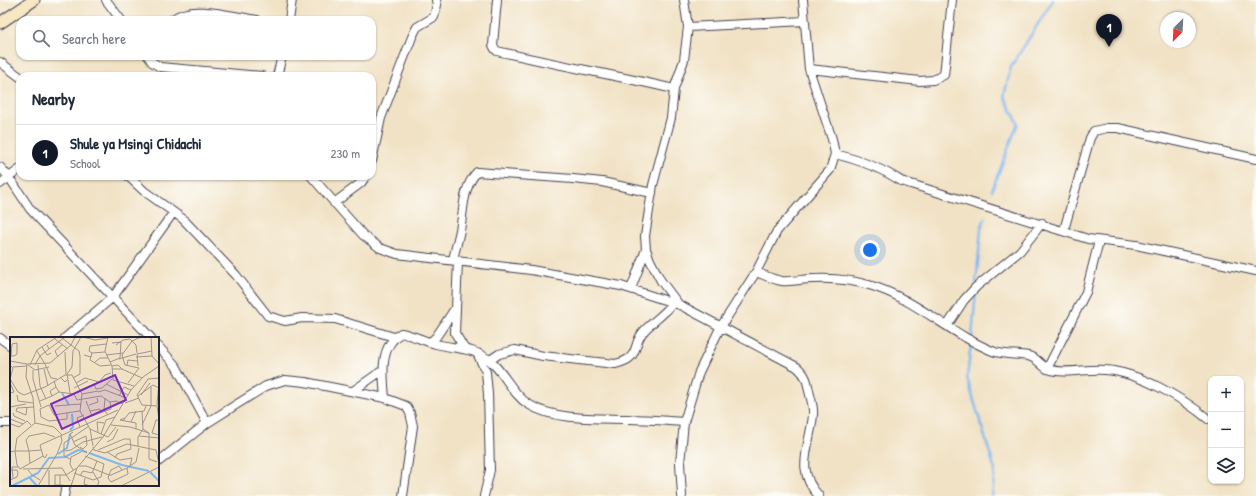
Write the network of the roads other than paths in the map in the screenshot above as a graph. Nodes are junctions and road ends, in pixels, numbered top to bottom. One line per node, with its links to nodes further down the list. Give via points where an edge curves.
1 (34, 0): 14 (street)
2 (106, 0): 9 (street)
3 (292, 0): 12 (street)
4 (436, 0): 24 (street, via 434,16 420,25 412,37 381,118)
5 (497, 0): 23 (street, via 494,45 498,51)
6 (684, 0): 15 (street)
7 (803, 0): 13 (street)
8 (952, 0): 19 (street, via 944,75 933,80 920,81)
9 (118, 16)
10 (176, 16): 11 (street, via 201,11)
11 (232, 16)
12 (290, 16)
13 (804, 21): 15 (street); 19 (street)
14 (0, 24)
15 (688, 27): 23 (street, via 684,60)
16 (151, 60): 20 (street, via 160,67)
17 (281, 60): 21 (street)
18 (0, 62): 22 (street)
19 (809, 69): 25 (street)
20 (217, 72)
21 (278, 72)
22 (16, 75)
23 (674, 89): 34 (street, via 671,118)
24 (376, 142)
25 (835, 154): 37 (street, via 866,162 901,181); 43 (street, via 830,170 777,230)
26 (1256, 159): 38 (street, via 1118,128 1094,131)
27 (0, 167): 29 (street)
28 (16, 172): 29 (street)
29 (9, 177): 33 (street); 45 (street, via 30,209)
30 (132, 180): 36 (street)
31 (314, 180): 35 (street)
32 (363, 180): 35 (street)
33 (0, 184)
34 (652, 193): 40 (street, via 645,236); 41 (street, via 602,182 478,172 465,193)
35 (334, 204): 41 (street, via 363,235 380,248 397,254)
36 (174, 213): 45 (street); 52 (street, via 183,219 236,275 268,316 285,321 302,318 335,319)
37 (1042, 223): 38 (street); 48 (street, via 1020,251 972,292)
38 (1064, 230): 39 (street)
39 (1099, 241): 42 (street, via 1136,245); 60 (street, via 1086,292)
40 (646, 249): 44 (street); 46 (street, via 661,281)
41 (455, 260): 44 (street, via 531,270); 47 (street)
42 (1254, 269)
43 (756, 272): 48 (street, via 781,281 837,280 868,285 892,294); 49 (street)
44 (631, 289): 46 (street)
45 (113, 297): 50 (street); 51 (street)
46 (676, 304): 49 (street); 59 (street, via 642,333 633,355 621,363 543,356 515,350 499,354)
47 (455, 307): 54 (street, via 444,326); 57 (street, via 455,333)
48 (947, 326): 60 (street, via 995,352 1034,358)
49 (720, 328): 65 (street, via 699,372); 73 (street, via 789,362 805,374 814,413 805,466 806,476 810,486)
50 (66, 337)
51 (150, 337)
52 (394, 337): 54 (street, via 401,333); 61 (street, via 388,345)
53 (0, 338): 55 (street)
54 (430, 342): 57 (street)
55 (10, 345)
56 (159, 347): 66 (street, via 176,366)
57 (464, 348): 58 (street)
58 (476, 352): 59 (street); 71 (street, via 486,372 488,394 490,470)
59 (490, 360): 65 (street, via 516,394 528,405 551,413 571,418)
60 (1047, 368): 64 (street, via 1060,371 1107,370 1125,374 1159,387 1192,405)
61 (383, 370): 62 (street); 63 (street)
62 (352, 391): 63 (street); 66 (street, via 285,380 266,386)
63 (385, 398): 70 (street, via 406,406 413,426)
64 (1208, 419)
65 (684, 422): 72 (street, via 680,463)
66 (207, 423): 67 (street)
67 (159, 461)
68 (66, 486): 69 (street)
69 (64, 496)
70 (403, 496)
71 (484, 496)
72 (682, 496)
73 (819, 496)

